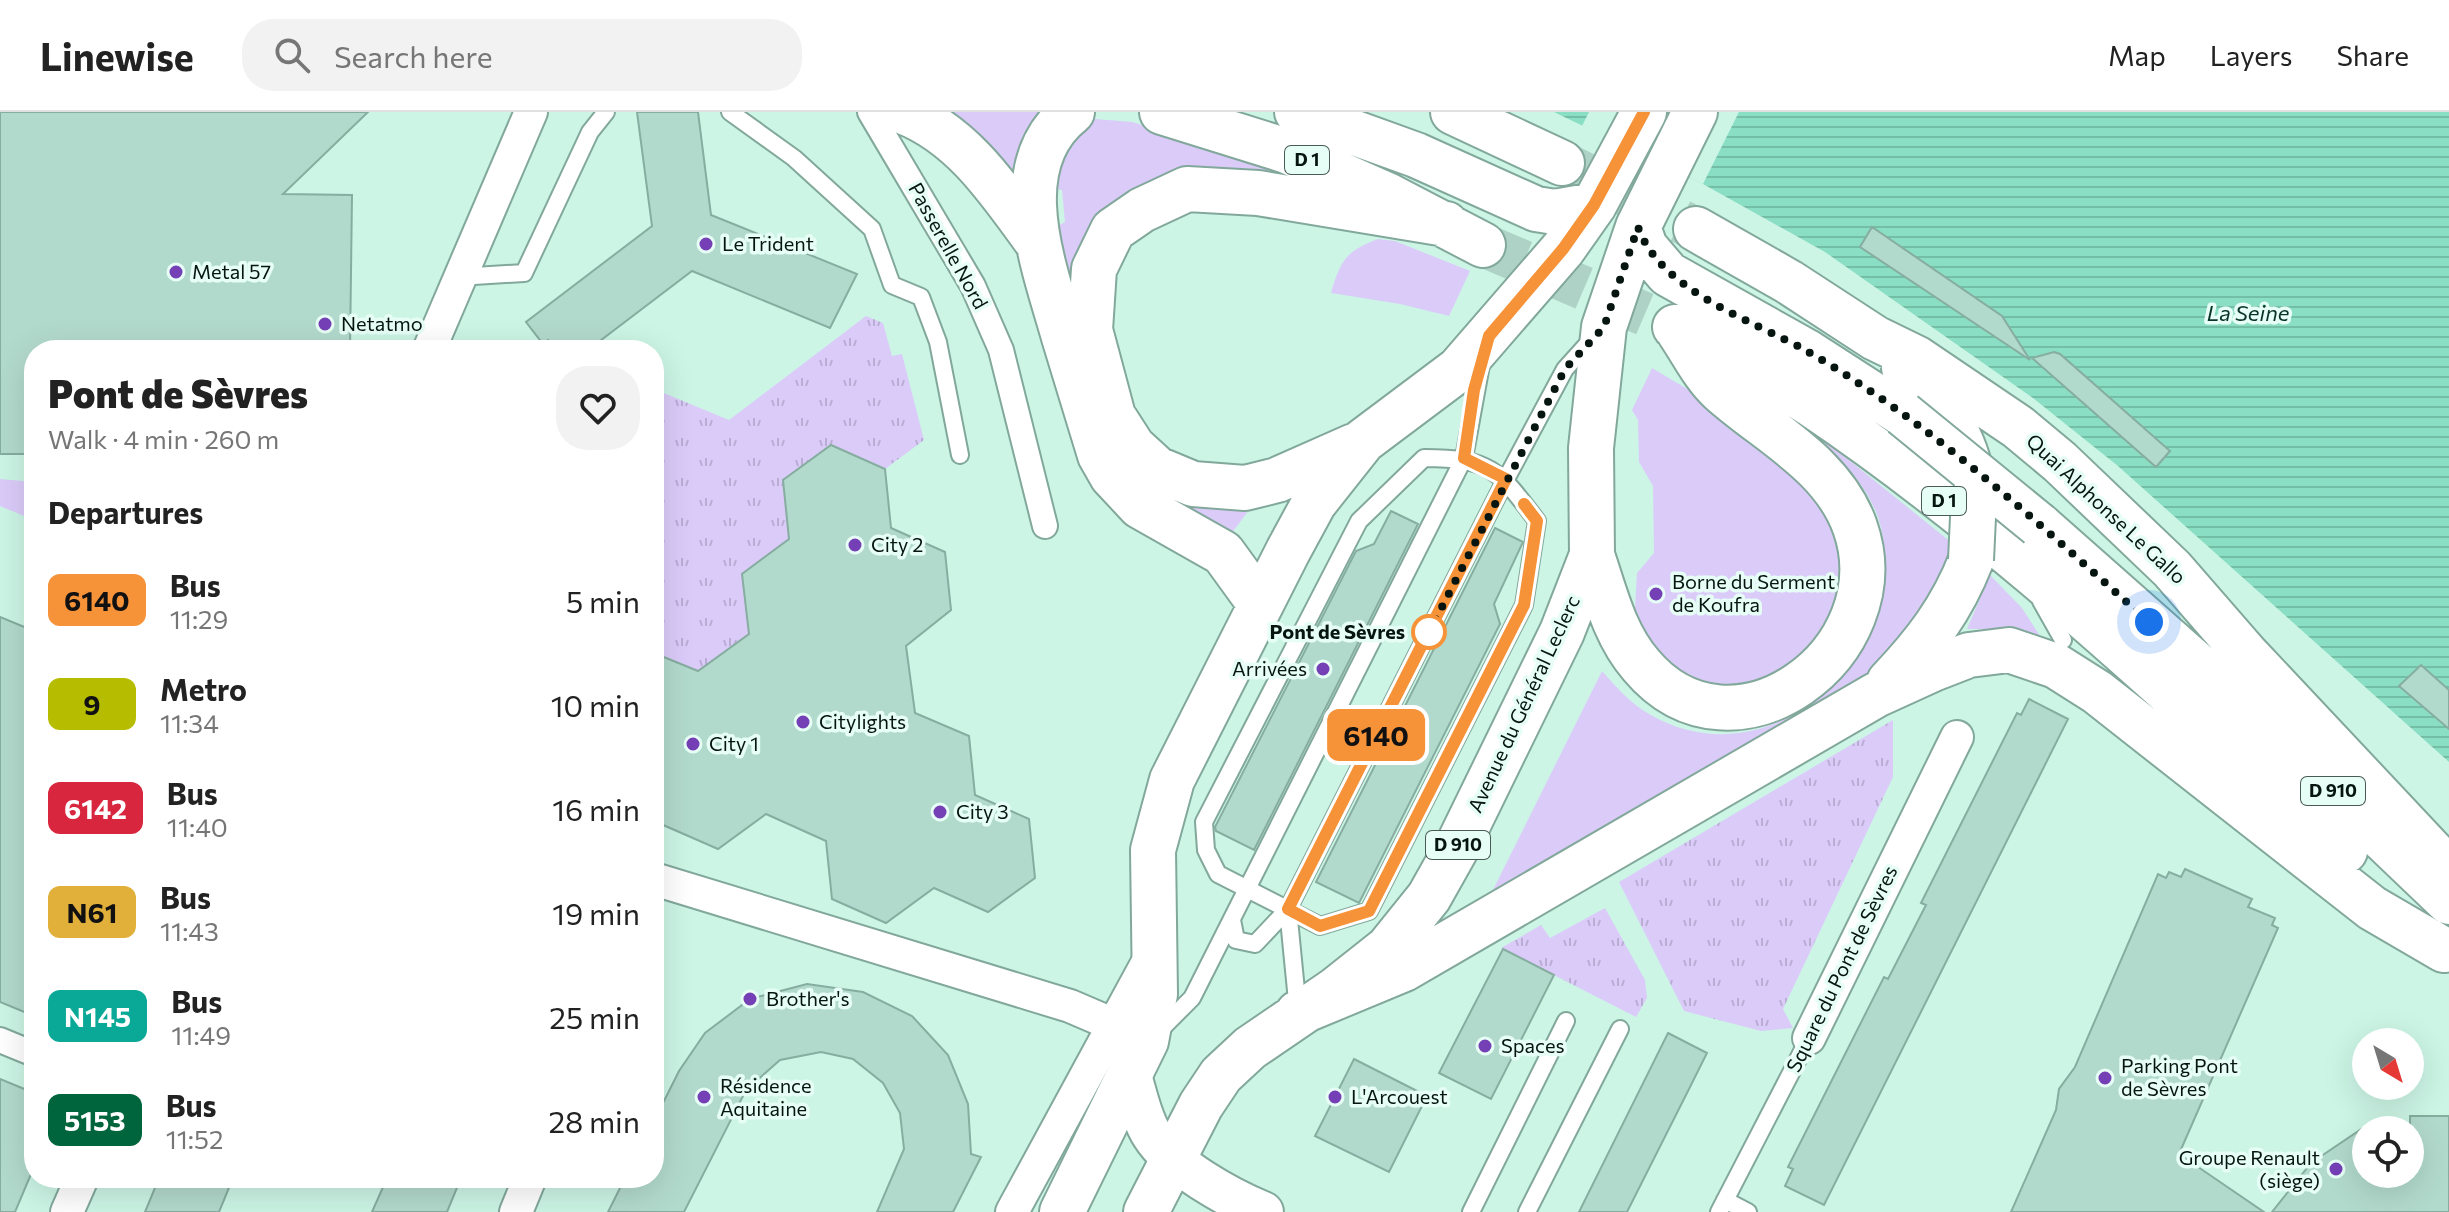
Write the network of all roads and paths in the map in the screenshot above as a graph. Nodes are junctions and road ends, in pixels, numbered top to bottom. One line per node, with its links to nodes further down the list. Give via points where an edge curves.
1 (531, 112): 19 (street)
2 (606, 112): 19 (lane, via 590,132 524,273)
3 (730, 112): 25 (lane, via 794,158 872,229 892,285 921,297 938,342)
4 (870, 112): 28 (street, Passerelle Nord, via 973,286 1001,350)
5 (904, 112): 17 (main road, via 953,140 996,185)
6 (1162, 112): 14 (main road, D 1, via 1287,151)
7 (1297, 112): 13 (main road, D 1, via 1416,155 1536,209 1555,212)
8 (1453, 112): 12 (main road)
9 (1644, 112): 13 (main road)
10 (1695, 112): 15 (main road, Avenue du Général Leclerc / D 910)
11 (1068, 115): 17 (main road, via 1051,134 1036,175)
12 (1562, 163)
13 (1594, 205): 21 (main road)
14 (1446, 224): 18 (main road); 24 (main road, via 1258,193 1187,189 1113,230 1094,269 1090,330 1113,416 1133,447 1157,469 1193,484 1262,485)
15 (1638, 227): 20 (main road, Avenue du Général Leclerc / D 910); 38 (main road, D 910, bridge, via 1645,247 1668,274 1807,352 1903,414 2039,525 2246,708)
16 (1696, 229): 22 (main road, Quai Alphonse Le Gallo)
17 (1035, 239): 31 (main road, via 1100,455 1112,476 1140,506 1223,553)
18 (1483, 245)
19 (458, 277): 23 (street)
20 (1604, 327): 27 (lane, via 1565,369); 30 (main road, Avenue du Général Leclerc / D 910, via 1591,448)
21 (1489, 336): 24 (main road, via 1426,397); 26 (lane)
22 (1875, 338): 29 (main road, bridge, via 1958,431 1970,461); 35 (main road, Quai Alphonse Le Gallo, via 1916,358 2018,427 2089,489 2172,569)
23 (433, 340)
24 (1363, 441): 31 (main road, via 1314,503)
25 (960, 455)
26 (1464, 458): 27 (lane); 36 (lane); 36 (lane, via 1424,458 1359,521 1204,822 1206,850 1218,874)
27 (1506, 479): 39 (lane); 39 (lane, via 1537,521 1524,605 1505,644 1369,911 1320,926)
28 (1045, 526)
29 (1985, 552): 30 (main road, D 1, via 1811,405 1675,327 1718,389 1816,468 1846,506 1860,552 1859,602 1837,649 1805,681 1773,699 1714,708 1681,699 1640,664 1617,628); 32 (lane, via 2021,568); 33 (main road, via 1943,620); 41 (main road, D 1, via 2385,887)
30 (1592, 555): 42 (main road, Avenue du Général Leclerc / D 910, via 1562,632 1429,897 1388,948)
31 (1260, 604): 47 (main road, via 1162,810 1153,850 1155,994)
32 (2063, 640)
33 (1876, 695): 41 (main road, via 1969,655 2009,650 2056,666 2176,751 2372,908); 42 (main road, via 1404,969)
34 (1957, 737): 45 (street, Square du Pont de Sèvres)
35 (2449, 870)
36 (1247, 889): 39 (lane); 40 (lane)
37 (664, 891): 47 (street, via 1070,1006)
38 (2449, 902)
39 (1288, 909): 40 (lane, via 1255,944 1236,940); 42 (lane)
40 (1232, 920): 47 (lane, via 1192,998 1170,1023)
41 (2446, 953)
42 (1298, 1013): 49 (main road, Avenue du Général Leclerc / D 910, via 1221,1075)
43 (1566, 1021): 59 (lane)
44 (1620, 1029): 60 (lane)
45 (1809, 1038): 52 (lane, Square du Pont de Sèvres)
46 (0, 1040): 48 (street)
47 (1129, 1047): 49 (street, via 1152,1135); 55 (street); 56 (main road)
48 (24, 1050)
49 (1174, 1157): 57 (main road, Avenue du Général Leclerc / D 910); 58 (street, via 1226,1196)
50 (78, 1188): 53 (street)
51 (526, 1188): 54 (street)
52 (1722, 1206): 61 (lane, Square du Pont de Sèvres)
53 (67, 1212)
54 (516, 1212)
55 (1012, 1212)
56 (1062, 1212)
57 (1146, 1212)
58 (1263, 1212)
59 (1471, 1212)
60 (1527, 1212)
61 (1748, 1212)

